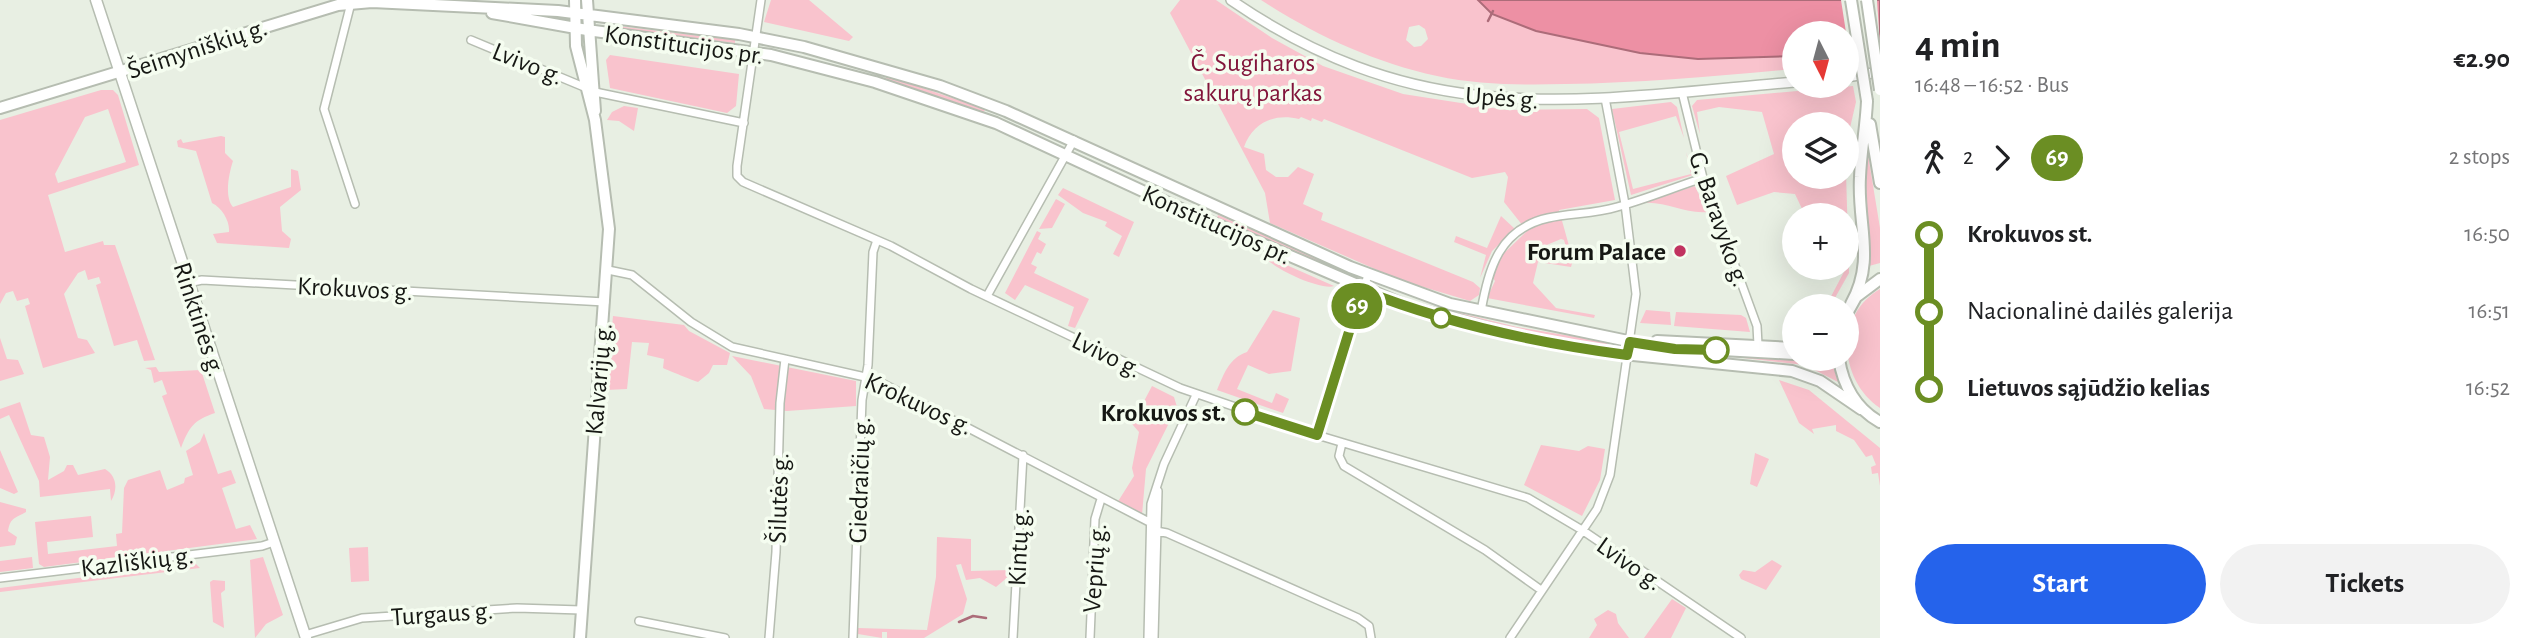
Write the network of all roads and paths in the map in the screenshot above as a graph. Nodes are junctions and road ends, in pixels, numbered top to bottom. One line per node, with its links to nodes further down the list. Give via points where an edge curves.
1 (96, 0): 18 (main road, Rinktinės g.)
2 (575, 0): 10 (main road, Kalvarijų g.)
3 (587, 0): 11 (main road, Kalvarijų g.)
4 (761, 0): 14 (street)
5 (1231, 0): 24 (street, Upės g., via 1324,55 1404,84 1507,100)
6 (1851, 0): 25 (main road, bridge)
7 (1867, 0): 22 (main road, bridge)
8 (351, 2): 9 (main road, Šeimyniškių g.); 18 (main road, Šeimyniškių g.); 32 (street, via 324,109)
9 (480, 9): 10 (main road, Šeimyniškių g.); 12 (main road, Šeimyniškių g.)
10 (573, 12): 11 (main road, Konstitucijos pr.); 12 (main road, Kalvarijų g.)
11 (587, 14): 13 (main road, Kalvarijų g.); 14 (main road, Konstitucijos pr.)
12 (574, 28): 13 (main road, Konstitucijos pr.); 21 (main road, Kalvarijų g.)
13 (587, 30): 16 (main road, Konstitucijos pr.); 21 (main road, Kalvarijų g.)
14 (755, 37): 16 (street); 28 (main road, Konstitucijos pr., via 940,86)
15 (471, 40): 21 (street, Lvivo g.)
16 (754, 52): 27 (street); 29 (main road, Konstitucijos pr., via 979,116)
17 (1880, 72): 19 (street)
18 (120, 73): 26 (main road, Šeimyniškių g.); 38 (main road, Rinktinės g.)
19 (1859, 75)
20 (1782, 83): 23 (street, Upės g.)
21 (590, 89): 27 (street, Lvivo g.); 35 (main road, Kalvarijų g., via 609,213)
22 (1880, 90)
23 (1682, 92): 24 (street, Upės g.); 30 (street, G. Baravyko g.)
24 (1605, 98): 33 (street)
25 (1867, 101): 31 (main road); 40 (main road, via 1860,193 1865,268)
26 (0, 108)
27 (744, 123): 34 (street, Lvivo g., via 737,172 743,182)
28 (1074, 141): 29 (street); 36 (main road, Konstitucijos pr.)
29 (1067, 154): 39 (main road, Konstitucijos pr.); 41 (street)
30 (1703, 177): 33 (street); 46 (street, G. Baravyko g., via 1757,326)
31 (1880, 183)
32 (355, 204)
33 (1625, 204): 44 (street, via 1547,218 1522,229 1496,254); 45 (street, via 1636,294)
34 (877, 240): 41 (street, Lvivo g.); 52 (street, Giedraičių g.)
35 (608, 270): 43 (main road, Kalvarijų g.); 50 (street, Krokuvos g., via 632,275 691,322 732,346)
36 (1368, 275): 39 (street); 44 (main road, Konstitucijos pr.)
37 (1877, 281): 42 (main road)
38 (188, 283): 43 (street, Krokuvos g., via 202,280); 64 (main road, Rinktinės g.)
39 (1362, 290): 49 (main road, Konstitucijos pr., via 1466,324); 56 (street)
40 (1857, 294)
41 (987, 296): 53 (street, Lvivo g.)
42 (1859, 299)
43 (605, 302): 67 (main road, Kalvarijų g.)
44 (1480, 311): 45 (main road, Konstitucijos pr.)
45 (1630, 342): 46 (main road, Konstitucijos pr.); 48 (main road, Konstitucijos pr.); 49 (street)
46 (1758, 345): 47 (main road, Konstitucijos pr.)
47 (1782, 347)
48 (1782, 354)
49 (1627, 355): 54 (main road, Konstitucijos pr., via 1792,371 1820,381); 62 (street, via 1607,485)
50 (785, 359): 52 (street, Krokuvos g.); 73 (street, Šilutės g.)
51 (1842, 371): 54 (main road)
52 (866, 376): 58 (street, Krokuvos g.); 74 (street, Giedraičių g.)
53 (1196, 395): 56 (street, Lvivo g.); 59 (street)
54 (1861, 409): 55 (main road, Konstitucijos pr.)
55 (1880, 422)
56 (1317, 435): 57 (street, Lvivo g.)
57 (1342, 443): 62 (street, Lvivo g., via 1512,491); 66 (street, via 1339,456 1343,466 1485,550)
58 (1023, 455): 60 (street, Krokuvos g.); 75 (street, Kintų g.)
59 (1159, 479): 61 (street); 63 (street)
60 (1101, 499): 61 (street, Krokuvos g.); 76 (street, Veprių g., via 1095,519)
61 (1150, 523): 77 (street)
62 (1582, 530): 66 (street); 81 (street, Lvivo g.)
63 (1156, 531): 78 (street); 79 (street, via 1358,618 1369,626)
64 (274, 542): 65 (street, Kazliškių g.); 70 (main road, Rinktinės g.)
65 (0, 578)
66 (1541, 590): 80 (street)
67 (581, 610): 70 (street, Turgaus g., via 517,608 362,618); 71 (main road, Kalvarijų g.)
68 (639, 621): 69 (street)
69 (694, 635): 72 (street)
70 (306, 636)
71 (580, 638)
72 (725, 638)
73 (769, 638)
74 (853, 638)
75 (1013, 638)
76 (1090, 638)
77 (1148, 638)
78 (1154, 638)
79 (1371, 638)
80 (1510, 638)
81 (1741, 638)

